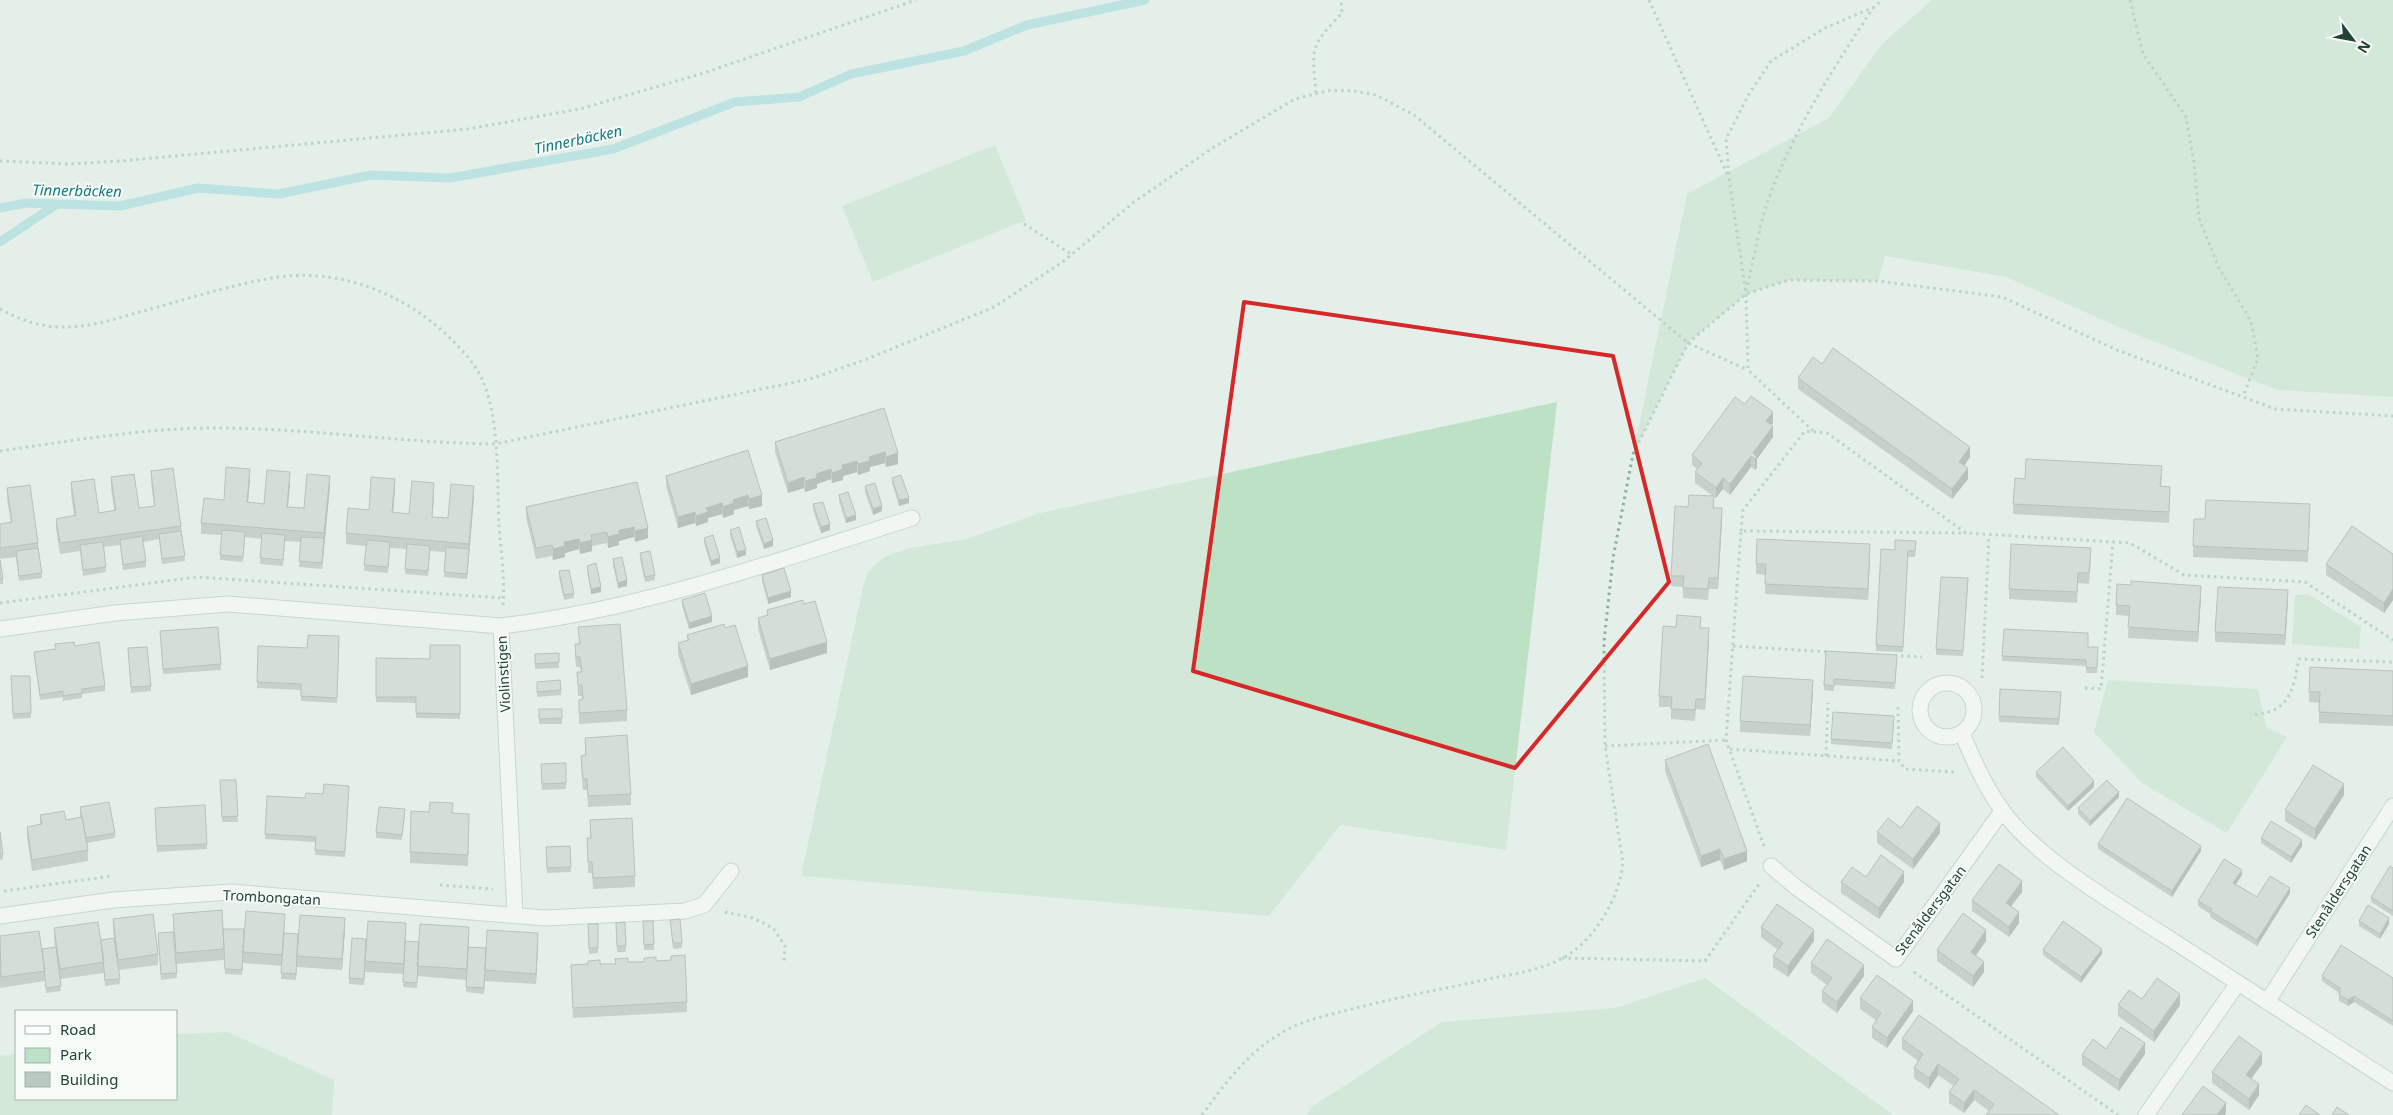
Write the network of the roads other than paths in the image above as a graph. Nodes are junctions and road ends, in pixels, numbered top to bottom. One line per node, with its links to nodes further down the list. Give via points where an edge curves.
1 (912, 518): 2 (street, Violinstigen, via 701,585 577,613)
2 (501, 626): 3 (street, via 228,604 115,612); 9 (street, Violinstigen)
3 (0, 629)
4 (1962, 733): 6 (street, via 1974,762)
5 (2393, 806): 12 (street, Stenåldersgatan)
6 (2002, 811): 7 (street, Stenåldersgatan, via 1896,959); 11 (street, via 2029,840 2062,866)
7 (1771, 866)
8 (731, 871): 9 (street, via 704,905 685,911 545,918)
9 (515, 915): 10 (street, Trombongatan, via 231,892 113,900)
10 (0, 916)
11 (2238, 983): 12 (street); 14 (street)
12 (2267, 1002): 13 (street)
13 (2393, 1083)
14 (2146, 1115)

